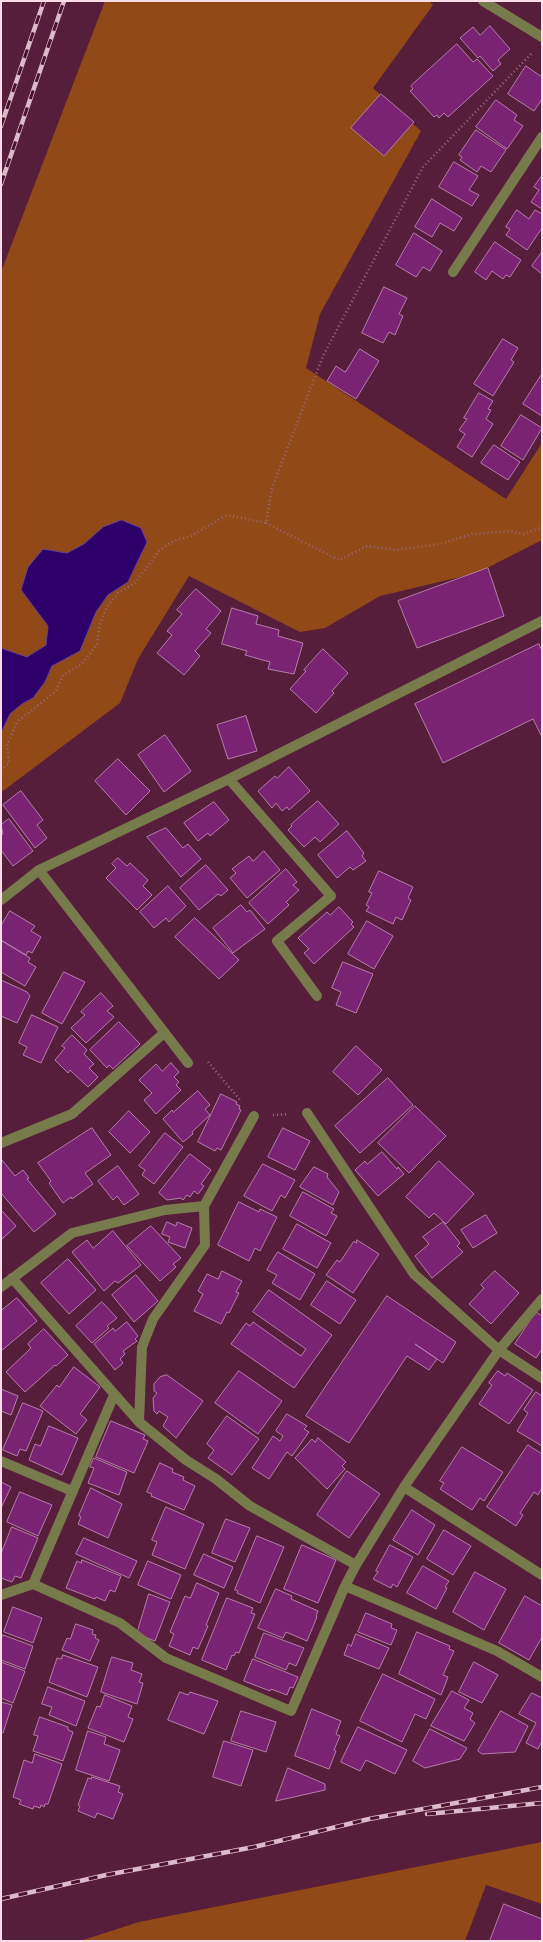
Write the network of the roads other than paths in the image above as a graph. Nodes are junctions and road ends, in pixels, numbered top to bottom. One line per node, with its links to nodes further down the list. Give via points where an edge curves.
1 (483, 1): 2 (street)
2 (542, 37)
3 (542, 137): 4 (street)
4 (453, 272)
5 (542, 621): 6 (street)
6 (229, 779): 7 (street); 9 (street, via 331,896 277,940)
7 (39, 870): 8 (street); 10 (street)
8 (1, 900)
9 (317, 996)
10 (164, 1033): 11 (street); 14 (street, via 72,1114)
11 (188, 1063)
12 (307, 1113): 19 (street, via 414,1274)
13 (254, 1116): 15 (street)
14 (1, 1143)
15 (204, 1206): 16 (street, via 165,1210 72,1233); 22 (street, via 205,1245 153,1319 142,1347)
16 (12, 1278): 17 (street); 21 (street)
17 (1, 1287)
18 (542, 1300): 19 (street)
19 (499, 1350): 20 (street); 24 (street)
20 (542, 1378)
21 (114, 1394): 22 (street); 25 (street)
22 (139, 1422): 26 (street, via 250,1506)
23 (1, 1461): 25 (street)
24 (404, 1487): 26 (street); 27 (street)
25 (72, 1491): 28 (street)
26 (356, 1565): 29 (street)
27 (542, 1575)
28 (33, 1584): 29 (street, via 120,1623 166,1658 291,1711); 30 (street)
29 (345, 1586): 31 (street, via 497,1651)
30 (1, 1595)
31 (542, 1676)

